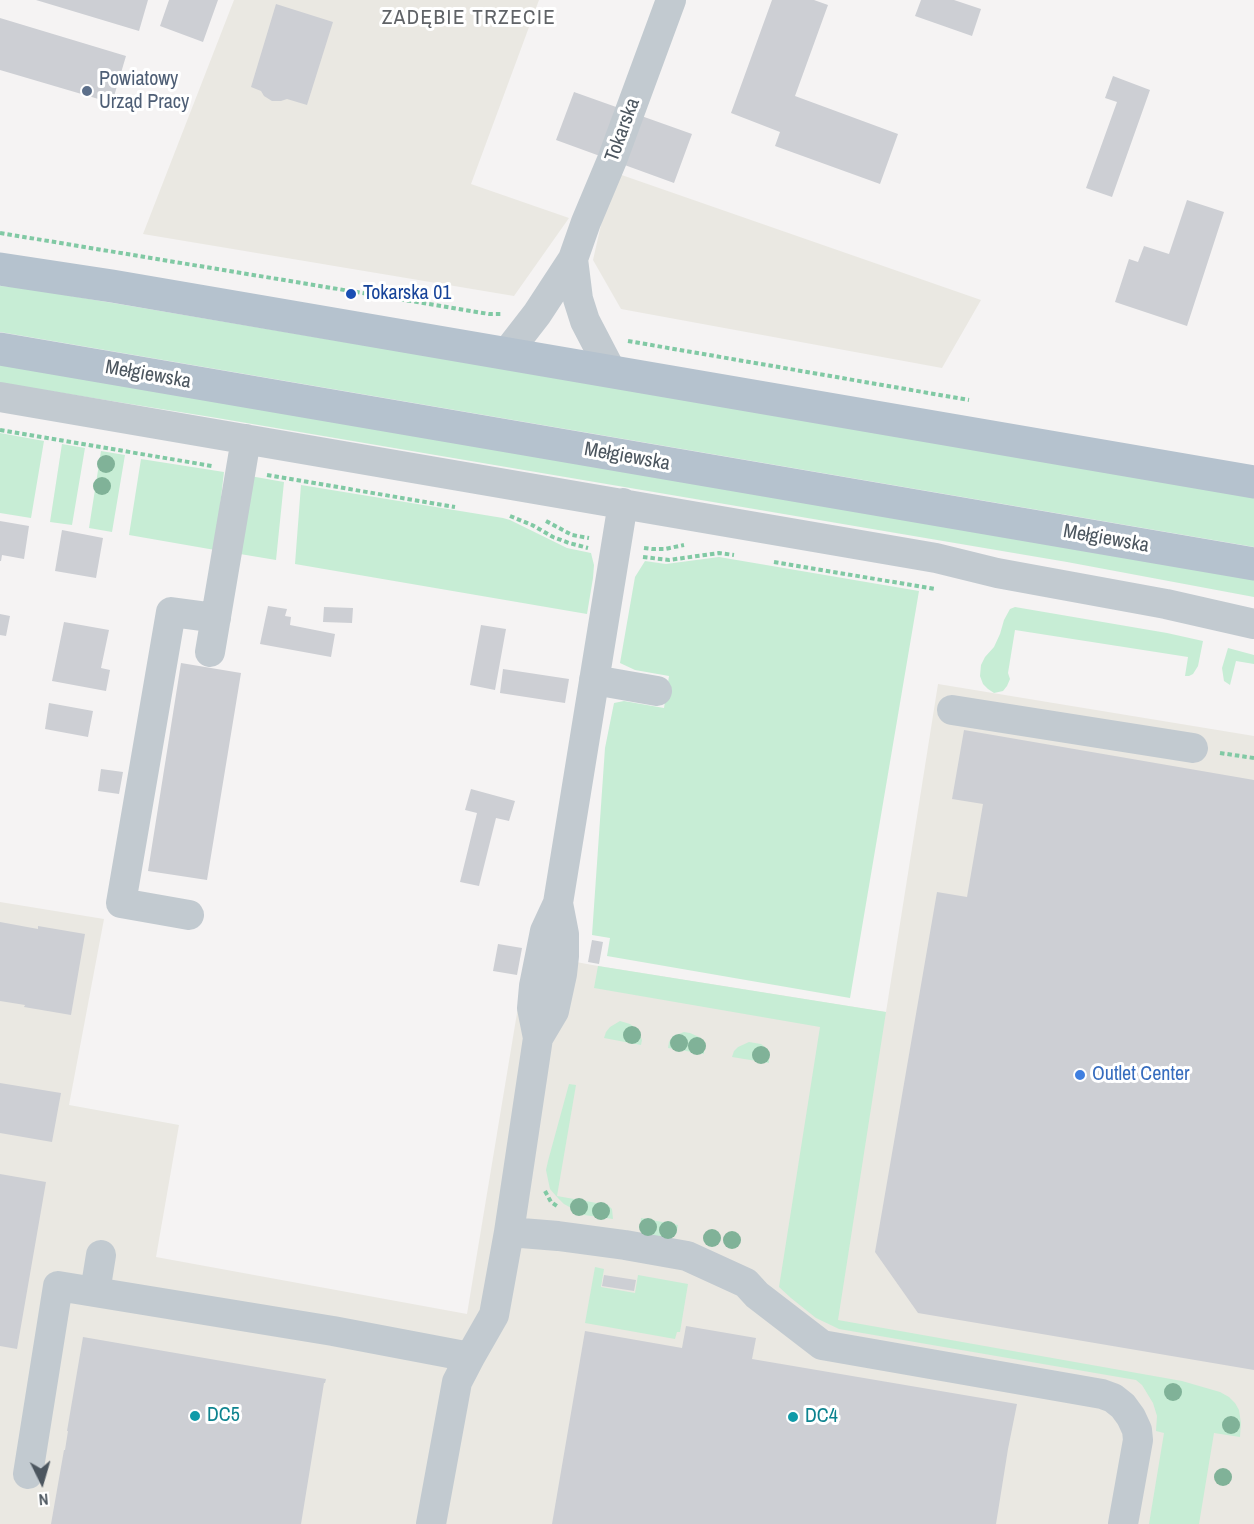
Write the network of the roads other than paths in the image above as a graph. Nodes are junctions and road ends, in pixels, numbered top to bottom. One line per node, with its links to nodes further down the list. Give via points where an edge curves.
1 (671, 0): 2 (street, Tokarska)
2 (573, 259): 5 (street, Tokarska); 6 (street, Tokarska, via 585,321)
3 (0, 269): 5 (main road)
4 (0, 349): 12 (main road, Mełgiewska)
5 (506, 354): 6 (main road)
6 (610, 371): 9 (main road)
7 (0, 397): 8 (street, Mełgiewska)
8 (246, 439): 10 (street, Mełgiewska); 14 (street)
9 (1254, 482)
10 (623, 503): 11 (street, Mełgiewska); 17 (street)
11 (936, 558): 13 (street, Mełgiewska, via 1050,569); 15 (street, Mełgiewska)
12 (1254, 564)
13 (1254, 603)
14 (216, 618): 16 (street); 21 (street, via 171,612 121,903)
15 (1254, 624)
16 (210, 652)
17 (594, 680): 18 (street); 22 (street, via 558,903 545,931 534,986 532,1008 538,1038)
18 (657, 691)
19 (952, 710): 20 (street)
20 (1193, 748)
21 (189, 915)
22 (509, 1232): 25 (street, via 494,1315); 28 (street, via 687,1256 746,1283 822,1345 1113,1398 1131,1417 1138,1440)
23 (102, 1255): 24 (street)
24 (95, 1292): 25 (street); 26 (street, via 58,1286)
25 (470, 1358): 27 (street, via 457,1382)
26 (28, 1474)
27 (431, 1524)
28 (1124, 1524)

